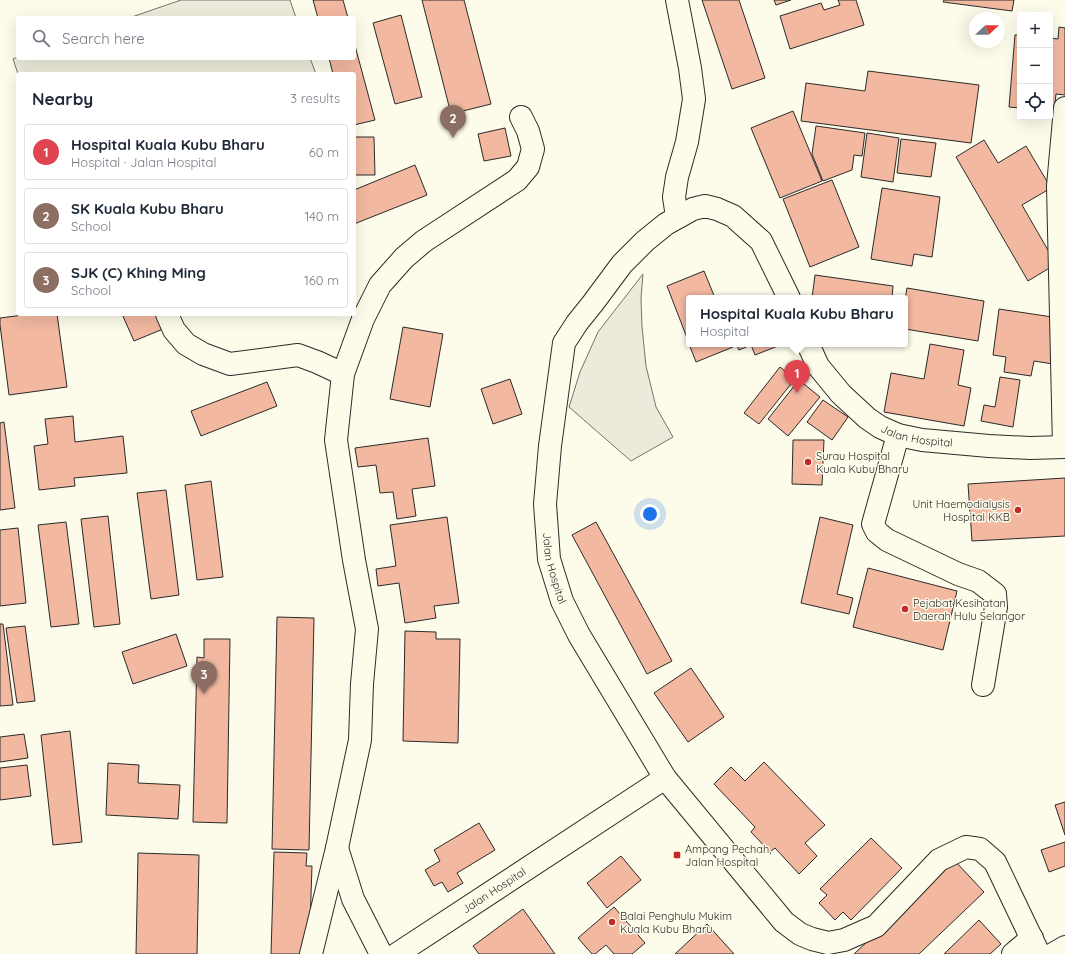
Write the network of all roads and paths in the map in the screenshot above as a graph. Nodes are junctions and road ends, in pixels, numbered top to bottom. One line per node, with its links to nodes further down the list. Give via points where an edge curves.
1 (677, 0): 4 (street, via 694,99 674,197)
2 (1065, 108): 10 (street, via 1058,186)
3 (522, 116): 8 (street, via 533,149 528,167 517,180 424,241 404,258 380,285 363,319)
4 (677, 217): 5 (street, Jalan Hospital, via 705,206 733,216 761,241); 12 (street, Jalan Hospital, via 645,241 622,264 576,323 564,343 545,504 549,559 562,601 579,635)
5 (788, 295)
6 (168, 316): 8 (street, via 174,330 186,344 203,354 230,364 298,355)
7 (809, 347): 9 (street, Jalan Hospital, via 818,366 841,394 866,418 880,428)
8 (344, 374): 13 (street, via 336,440 367,629 360,740)
9 (898, 435): 10 (street, Jalan Hospital, via 922,440 989,446); 11 (street, via 873,524 877,532 887,540 978,581 995,594 996,608)
10 (1064, 447)
11 (983, 685)
12 (665, 778): 14 (street); 19 (street, Jalan Hospital)
13 (337, 848): 17 (street); 18 (street, via 353,899)
14 (802, 944): 15 (street, via 812,939 828,943 844,940 876,926 939,860 966,847 980,849 996,862)
15 (1035, 946): 20 (street)
16 (1065, 947): 21 (street)
17 (311, 954)
18 (381, 954)
19 (397, 954)
20 (1013, 954)
21 (1053, 954)

